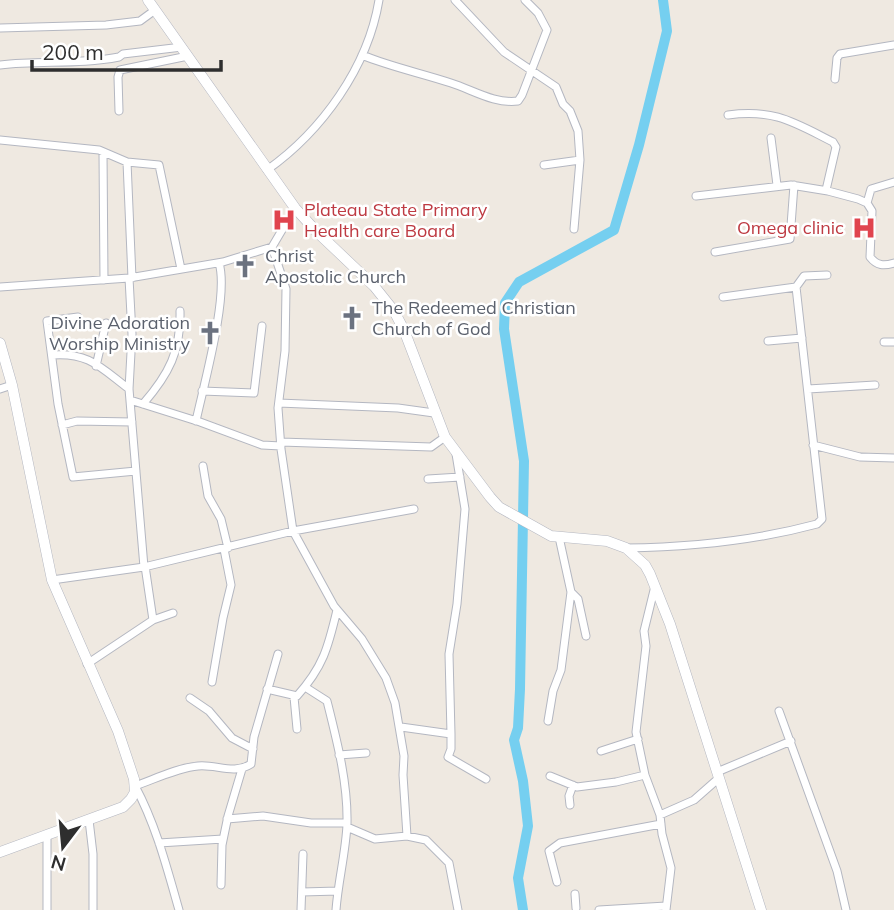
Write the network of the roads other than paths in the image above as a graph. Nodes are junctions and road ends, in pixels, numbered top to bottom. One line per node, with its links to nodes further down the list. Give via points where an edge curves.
1 (148, 0): 5 (street)
2 (379, 0): 9 (street)
3 (455, 0): 11 (street, via 504,52)
4 (525, 0): 11 (street, via 547,27)
5 (155, 10): 6 (street, via 140,21 106,25); 8 (street)
6 (0, 28)
7 (894, 45): 12 (street, via 840,54)
8 (185, 51): 10 (street, via 123,54 92,63); 13 (street, via 121,71); 21 (street)
9 (362, 55): 11 (street, via 508,102 522,96); 21 (street, via 314,128)
10 (0, 65)
11 (530, 70): 18 (street, via 559,91 578,131)
12 (835, 79)
13 (119, 111)
14 (728, 115): 25 (street, via 777,115 832,142 836,147)
15 (771, 138): 23 (street)
16 (0, 140): 17 (street)
17 (103, 152): 19 (street); 37 (street)
18 (580, 160): 20 (street); 29 (street)
19 (127, 162): 34 (street, via 159,165); 36 (street)
20 (544, 165)
21 (267, 170): 28 (street)
22 (894, 182): 27 (street, via 871,189)
23 (777, 185): 24 (street); 26 (street)
24 (794, 185): 25 (street); 31 (street, via 790,239)
25 (826, 190): 27 (street)
26 (696, 195)
27 (867, 203): 33 (street, via 872,211 870,257 882,265)
28 (295, 208): 30 (street); 61 (street, via 394,311)
29 (574, 229)
30 (272, 247): 32 (street); 59 (street, via 286,289)
31 (715, 252)
32 (219, 263): 34 (street); 57 (street, via 221,289)
33 (894, 263)
34 (181, 269): 36 (street)
35 (827, 275): 39 (street, via 804,276)
36 (131, 278): 37 (street); 55 (street)
37 (104, 280): 38 (street)
38 (0, 287)
39 (796, 287): 40 (street); 45 (street)
40 (723, 298)
41 (180, 311): 60 (street, via 174,358)
42 (78, 317): 50 (street, via 47,321)
43 (106, 323): 51 (street)
44 (262, 326): 57 (street, via 254,393)
45 (802, 338): 46 (street); 56 (street)
46 (768, 341)
47 (884, 342): 48 (street)
48 (894, 342)
49 (0, 343): 52 (street)
50 (52, 355): 51 (street, via 78,355); 64 (street)
51 (96, 366): 55 (street)
52 (12, 384): 54 (street); 80 (street)
53 (875, 385): 56 (street)
54 (0, 389)
55 (129, 389): 58 (street)
56 (808, 389): 67 (street)
57 (202, 391): 62 (street)
58 (130, 400): 60 (street); 63 (street)
59 (279, 403): 61 (street); 66 (street)
60 (143, 404): 62 (street)
61 (434, 413): 65 (street)
62 (196, 421): 66 (street, via 262,445)
63 (132, 422): 64 (street); 71 (street)
64 (62, 425): 71 (street, via 73,477)
65 (445, 437): 66 (street, via 431,447); 68 (street)
66 (281, 444): 75 (street)
67 (813, 445): 69 (street, via 860,457); 78 (street, via 822,515 817,524 739,541)
68 (456, 453): 72 (street); 76 (street, via 499,507)
69 (894, 458)
70 (203, 466): 77 (street)
71 (136, 471): 79 (street)
72 (460, 477): 73 (street); 98 (street, via 465,509 449,654)
73 (428, 479)
74 (414, 509): 75 (street)
75 (293, 531): 77 (street); 83 (street)
76 (559, 537): 78 (street, via 607,541); 82 (street)
77 (226, 548): 79 (street); 89 (street, via 232,585)
78 (626, 548): 81 (street, via 645,565)
79 (144, 566): 80 (street); 85 (street)
80 (52, 580): 88 (street)
81 (656, 585): 99 (street, via 644,631); 107 (street)
82 (571, 592): 86 (street, via 578,599); 95 (street, via 561,670)
83 (337, 610): 90 (street, via 323,661); 96 (street, via 386,678)
84 (173, 613): 85 (street)
85 (153, 620): 88 (street)
86 (586, 636)
87 (278, 654): 91 (street)
88 (88, 664): 111 (street, via 118,732)
89 (212, 682)
90 (305, 687): 92 (street); 104 (street, via 327,701)
91 (267, 689): 92 (street); 101 (street)
92 (294, 696): 97 (street)
93 (190, 698): 101 (street, via 209,711 232,738)
94 (779, 711): 100 (street)
95 (548, 721)
96 (401, 727): 98 (street); 119 (street)
97 (297, 729)
98 (451, 734): 109 (street, via 448,757)
99 (638, 739): 102 (street); 106 (street)
100 (791, 741): 107 (street); 140 (street, via 837,871)
101 (253, 749): 105 (street, via 251,764)
102 (601, 751)
103 (366, 753): 104 (street)
104 (339, 755): 117 (street)
105 (242, 769): 111 (street, via 200,765); 114 (street)
106 (645, 775): 110 (street, via 600,785); 113 (street)
107 (718, 775): 113 (street, via 694,800); 139 (street)
108 (550, 776): 110 (street)
109 (486, 779)
110 (573, 785): 112 (street)
111 (135, 786): 115 (street, via 123,807); 121 (street)
112 (570, 805)
113 (660, 815): 116 (street)
114 (228, 818): 117 (street, via 263,816); 120 (street)
115 (89, 820): 118 (street); 132 (street)
116 (661, 824): 124 (street, via 560,843 549,851); 129 (street, via 671,868)
117 (347, 825): 119 (street, via 375,839); 126 (street)
118 (47, 835): 122 (street); 131 (street)
119 (407, 836): 136 (street, via 426,840 449,863)
120 (223, 839): 121 (street); 125 (street)
121 (159, 843): 133 (street)
122 (0, 852)
123 (303, 854): 127 (street)
124 (557, 882)
125 (221, 886)
126 (338, 891): 127 (street); 135 (street)
127 (302, 892): 134 (street)
128 (575, 894): 130 (street)
129 (666, 908): 138 (street)
130 (575, 909): 137 (street)
131 (47, 910)
132 (93, 910)
133 (179, 910)
134 (301, 910)
135 (336, 910)
136 (458, 910)
137 (584, 910)
138 (602, 910)
139 (761, 910)
140 (846, 910)

